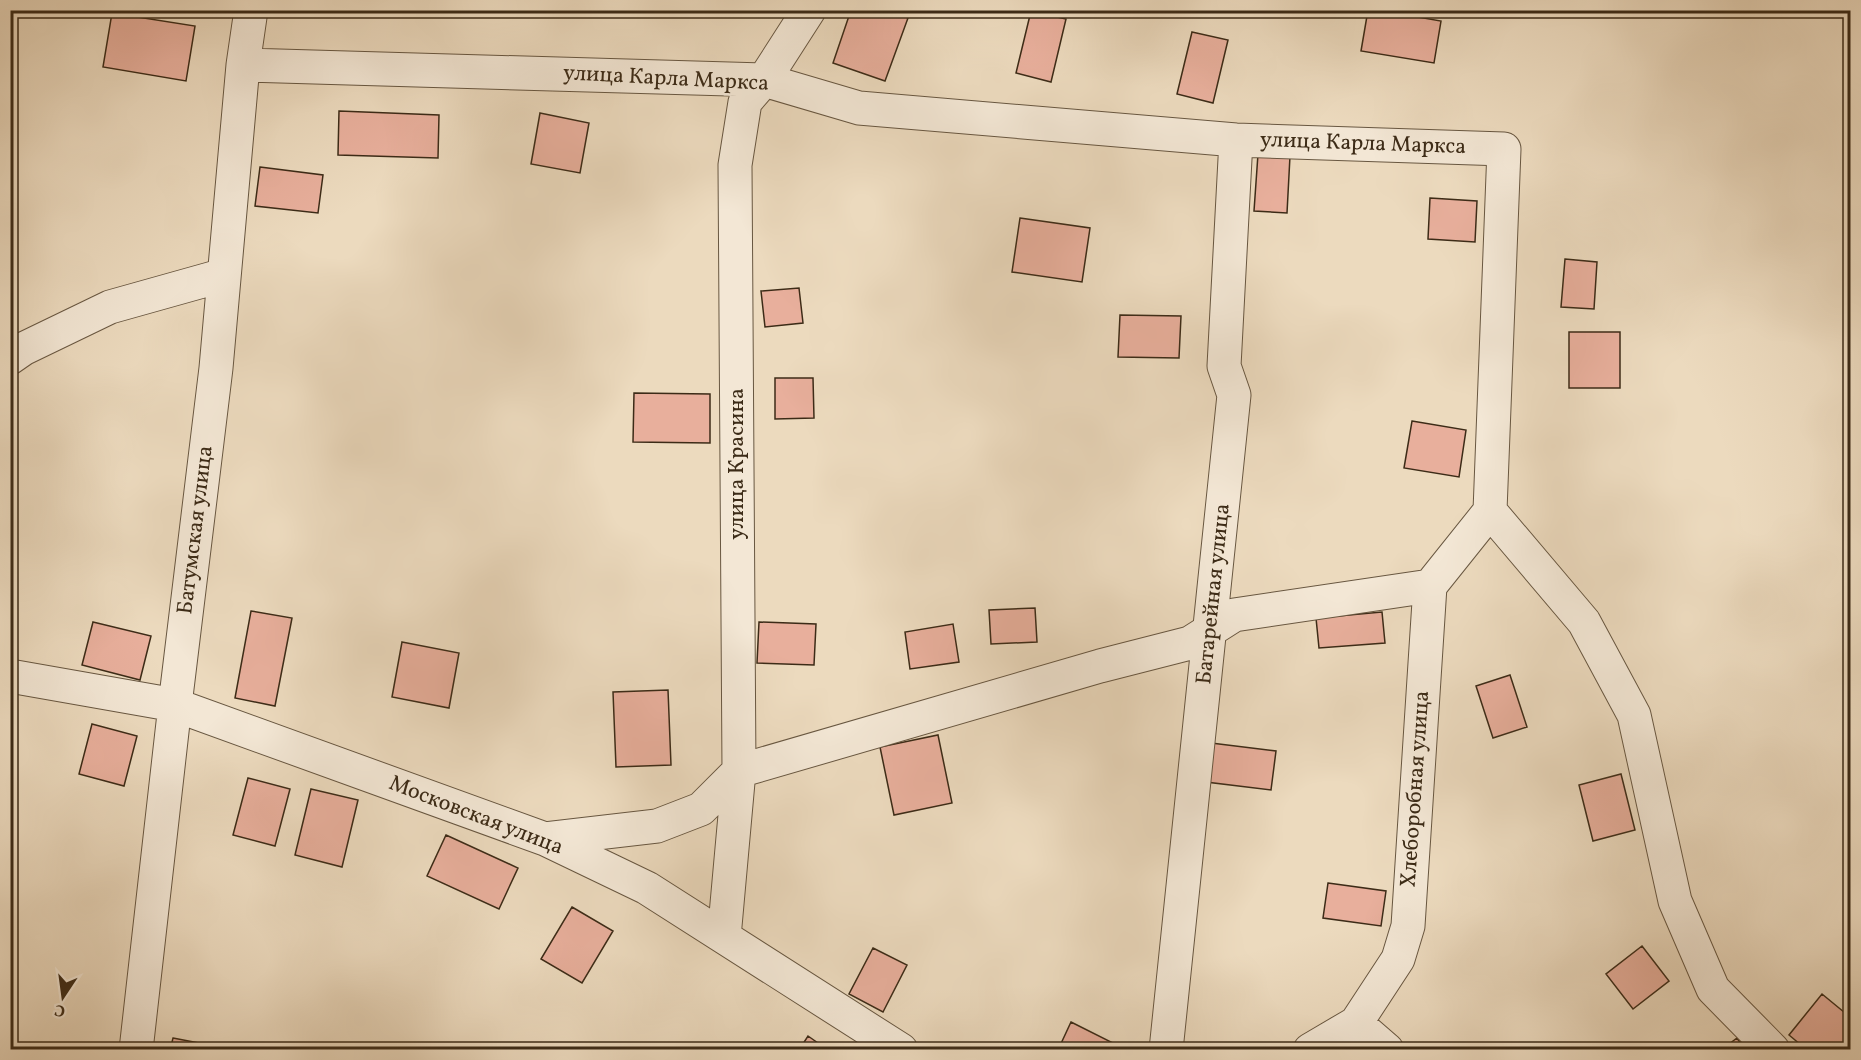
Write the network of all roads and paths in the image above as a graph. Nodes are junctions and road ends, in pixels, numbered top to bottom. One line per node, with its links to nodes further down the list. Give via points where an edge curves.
1 (251, 10): 3 (street, Батумская улица)
2 (808, 10): 4 (street, улица Красина)
3 (243, 65): 4 (street, улица Карла Маркса); 6 (street, Батумская улица)
4 (764, 80): 5 (street, улица Карла Маркса, via 859,108); 13 (street, улица Красина, via 745,102 735,165)
5 (1236, 140): 8 (street, улица Карла Маркса, via 1504,149); 10 (street, Батарейная улица, via 1224,366 1234,395)
6 (224, 276): 7 (street, via 110,307); 12 (street, Батумская улица)
7 (10, 358)
8 (1490, 510): 9 (street); 22 (street, via 1584,622 1634,715 1674,901 1713,989)
9 (1430, 586): 10 (street, via 1234,615); 16 (street, Хлеборобная улица, via 1408,926 1398,959)
10 (1211, 628): 13 (street, via 1190,643); 19 (street, Батарейная улица)
11 (10, 676): 12 (street, Московская улица)
12 (175, 705): 14 (street, Московская улица); 17 (street, Батумская улица)
13 (739, 771): 14 (street, via 701,809 657,826); 15 (street, улица Красина)
14 (544, 839): 15 (street, Московская улица, via 647,888)
15 (724, 937): 18 (street, Московская улица)
16 (1356, 1023): 20 (street, Хлеборобная улица); 21 (street)
17 (136, 1050)
18 (902, 1050)
19 (1166, 1050)
20 (1310, 1050)
21 (1387, 1050)
22 (1773, 1050)

